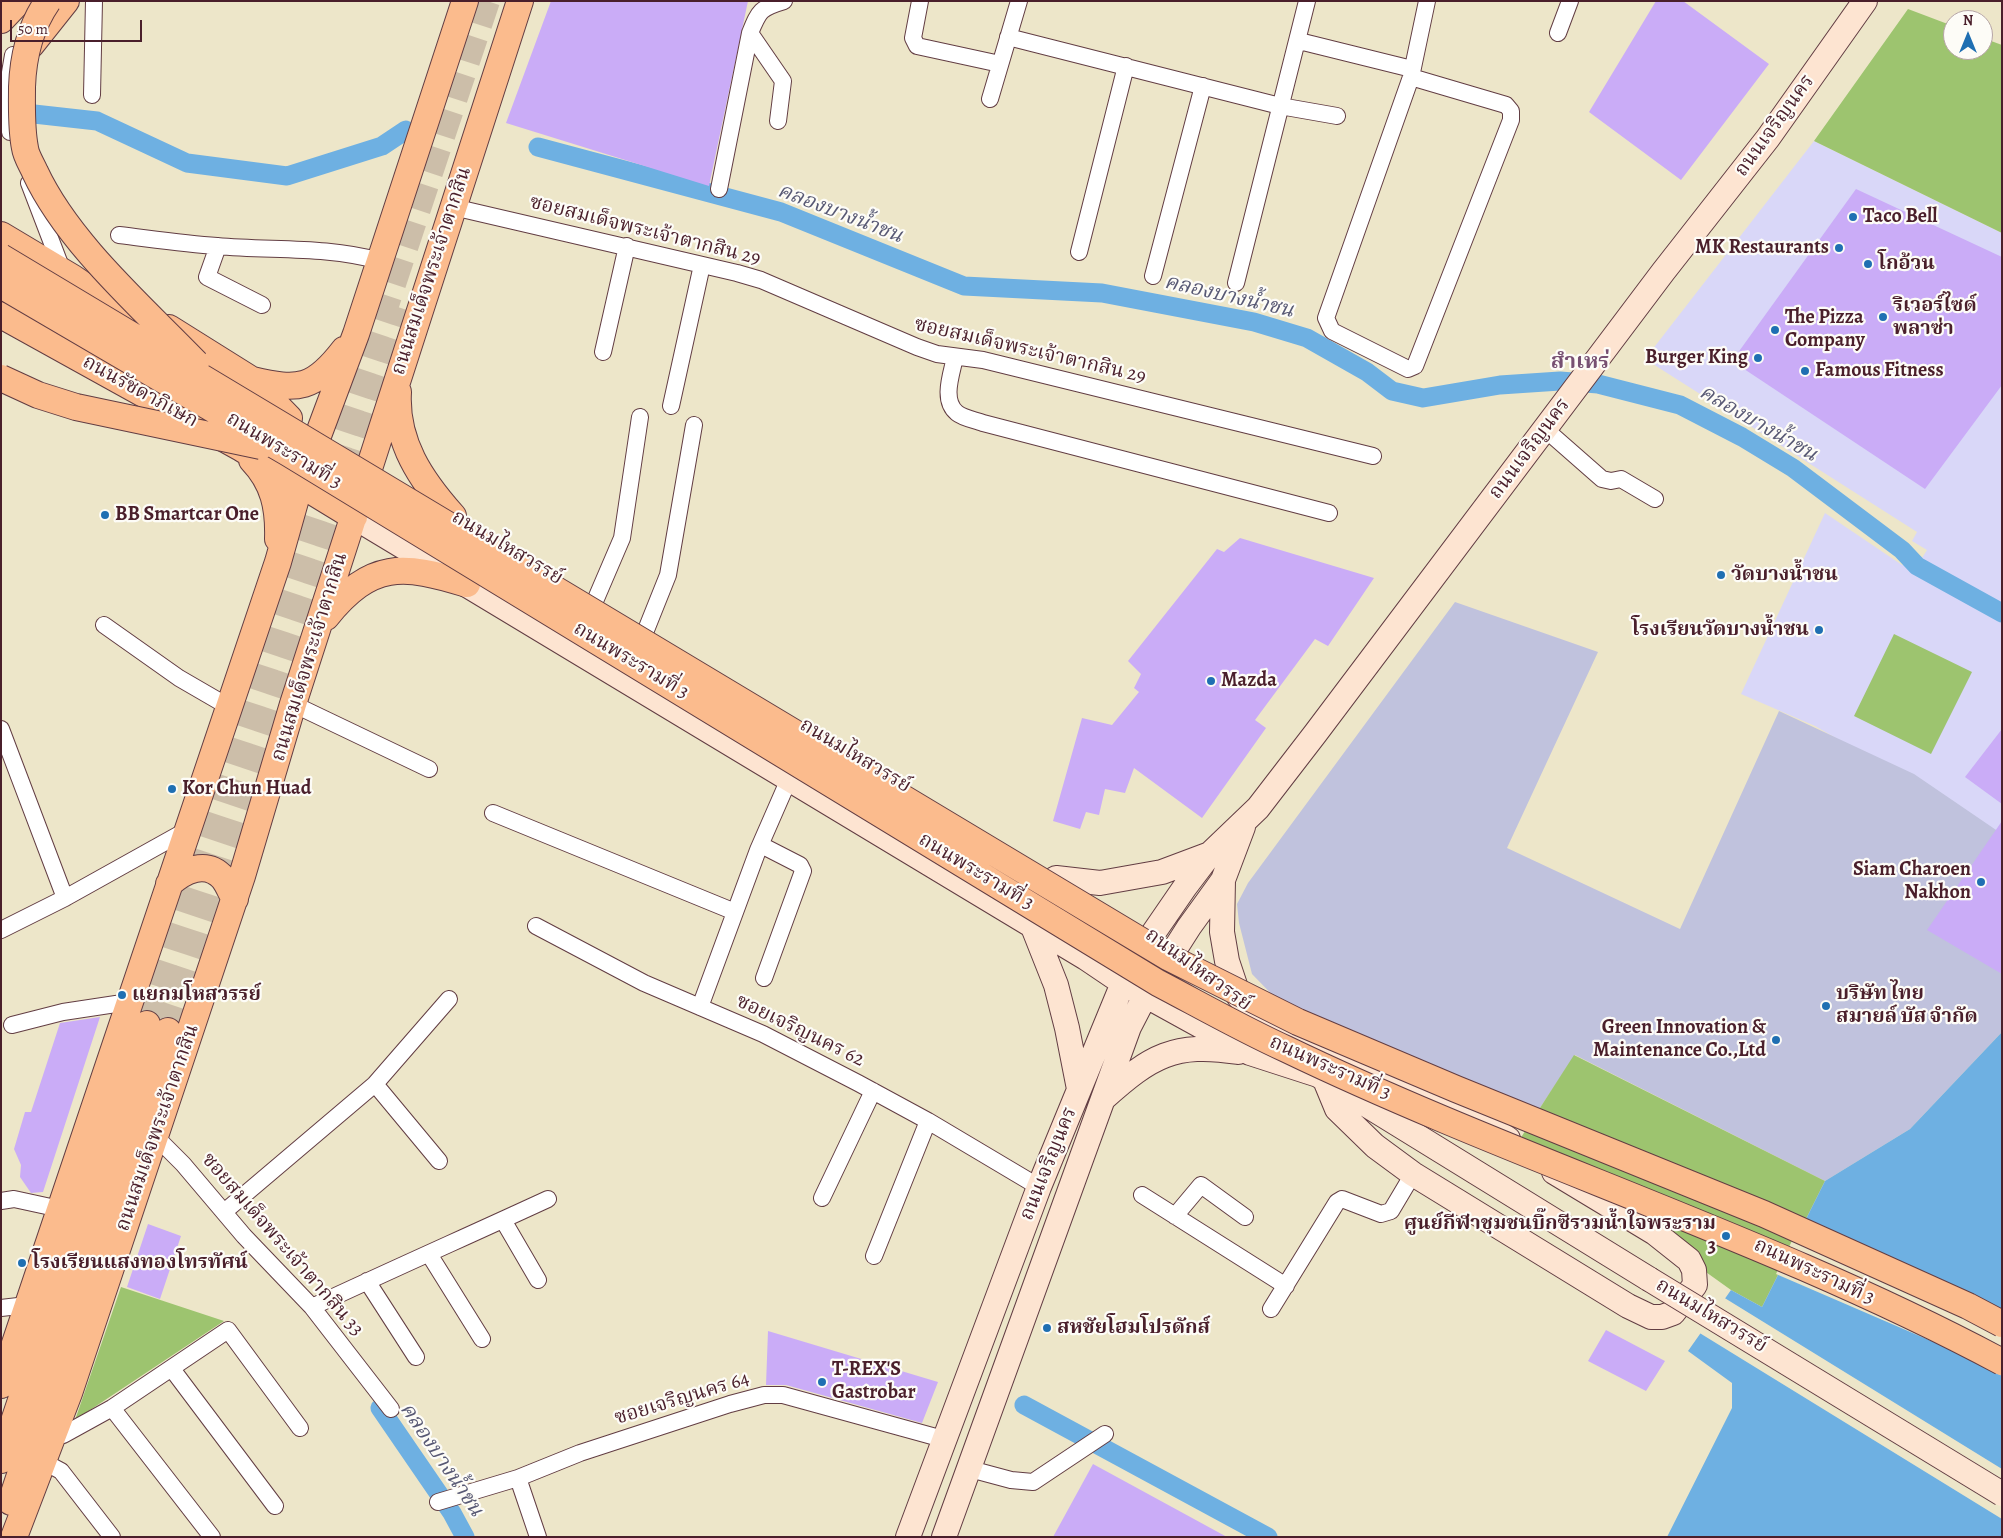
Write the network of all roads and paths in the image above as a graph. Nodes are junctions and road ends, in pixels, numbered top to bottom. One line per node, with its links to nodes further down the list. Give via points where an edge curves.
1 (66, 1): 18 (main road)
2 (94, 1): 23 (street)
3 (520, 1): 29 (main road, ถนนสมเด็จพระเจ้าตากสิน)
4 (784, 1): 14 (street, via 759,11)
5 (920, 1): 19 (street, via 913,38 916,46)
6 (1019, 1): 16 (street)
7 (1307, 1): 17 (street)
8 (1427, 1): 21 (street)
9 (1570, 1): 15 (street)
10 (1865, 1): 56 (main road, ถนนเจริญนคร, via 1768,138)
11 (36, 3): 13 (main road); 18 (main road, bridge, via 35,21); 38 (street, via 15,42 7,90 11,138)
12 (464, 3): 36 (main road)
13 (1, 20)
14 (750, 33): 27 (street, via 783,81); 28 (street)
15 (1558, 33)
16 (1008, 37): 19 (street); 20 (street)
17 (1298, 44): 21 (street, via 1303,42); 25 (street)
18 (26, 51): 52 (main road, bridge, via 22,115 25,150 44,191 84,245)
19 (1000, 64): 24 (street)
20 (1126, 66): 22 (street); 34 (street)
21 (1411, 73): 21 (street, via 1506,105 1511,120 1415,366 1408,369 1332,331 1326,318)
22 (1203, 86): 25 (street); 39 (street)
23 (92, 95)
24 (990, 98)
25 (1280, 106): 26 (street); 40 (street)
26 (1338, 116)
27 (778, 121)
28 (719, 189)
29 (453, 206): 33 (street, ซอยสมเด็จพระเจ้าตากสิน 29); 48 (main road, ถนนสมเด็จพระเจ้าตากสิน)
30 (1, 235): 38 (main road)
31 (119, 235): 32 (street)
32 (218, 246): 36 (street, via 308,249 351,253); 42 (street, via 207,277)
33 (627, 246): 37 (street, ซอยสมเด็จพระเจ้าตากสิน 29); 46 (street)
34 (1079, 252)
35 (1, 258): 45 (main road, ถนนพระรามที่ 3, bridge)
36 (380, 260): 44 (main road)
37 (702, 265): 47 (street, ซอยสมเด็จพระเจ้าตากสิน 29, via 761,280 896,340); 53 (street)
38 (68, 275): 45 (main road); 51 (main road, via 137,308)
39 (1153, 276)
40 (1236, 283)
41 (1, 284): 60 (main road, ถนนพระรามที่ 3, bridge)
42 (262, 305)
43 (1, 315): 50 (main road, ถนนรัชดาภิเษก)
44 (356, 334): 51 (main road, via 328,371 307,384 280,386); 58 (main road)
45 (148, 338): 50 (main road, via 151,353 146,367 136,375); 52 (main road, ถนนพระรามที่ 3, bridge); 55 (main road)
46 (603, 352)
47 (955, 357): 61 (street, ซอยสมเด็จพระเจ้าตากสิน 29, via 982,360); 65 (street, via 948,393 950,404 957,413 982,423)
48 (399, 374): 62 (main road, ถนนสมเด็จพระเจ้าตากสิน); 66 (main road, via 397,399 400,422 411,459)
49 (1, 378): 60 (main road, bridge, via 38,395 76,407)
50 (119, 379): 59 (main road, ถนนรัชดาภิเษก)
51 (252, 380): 55 (main road)
52 (219, 387): 133 (main road, ถนนพระรามที่ 3, bridge, via 1168,957 1298,1022 1764,1214)
53 (671, 406)
54 (640, 417): 70 (street, via 622,538)
55 (289, 418): 58 (main road)
56 (1549, 425): 64 (street, via 1602,479 1621,479); 80 (main road, ถนนเจริญนคร)
57 (694, 426): 73 (street, via 668,576)
58 (318, 436): 62 (main road); 63 (main road)
59 (241, 448): 63 (main road, ถนนรัชดาภิเษก); 68 (main road, via 262,470 274,491 279,515)
60 (288, 453): 136 (main road, ถนนพระรามที่ 3, bridge, via 1158,983 1286,1049 1448,1120 1750,1243 1958,1338)
61 (1373, 456)
62 (370, 466): 66 (main road, ถนนมไหสวรรย์); 67 (main road, ถนนสมเด็จพระเจ้าตากสิน)
63 (300, 484): 67 (main road, ถนนรัชดาภิเษก); 68 (main road)
64 (1655, 499)
65 (1329, 513)
66 (452, 516): 70 (main road, ถนนมไหสวรรย์)
67 (354, 517): 69 (main road, ถนนมไหสวรรย์); 71 (main road, ถนนสมเด็จพระเจ้าตากสิน)
68 (278, 562): 75 (main road)
69 (467, 584): 71 (main road, via 429,572 399,570 377,574 341,598); 78 (main road, ถนนมไหสวรรย์)
70 (594, 601): 73 (main road, ถนนมไหสวรรย์)
71 (320, 624): 74 (main road, ถนนสมเด็จพระเจ้าตากสิน)
72 (104, 625): 75 (street, via 179,678)
73 (646, 630): 84 (main road, ถนนมไหสวรรย์)
74 (293, 704): 77 (street); 88 (main road, ถนนสมเด็จพระเจ้าตากสิน)
75 (229, 707): 81 (main road)
76 (1, 729): 87 (street)
77 (429, 768)
78 (789, 779): 82 (street); 91 (main road, ถนนมไหสวรรย์)
79 (493, 814): 89 (street)
80 (1245, 821): 83 (main road, ถนนเจริญนคร); 85 (main road, ถนนเจริญนคร)
81 (187, 830): 86 (main road); 87 (street)
82 (761, 845): 89 (street); 95 (street, via 800,865 804,871)
83 (1210, 854): 84 (main road, via 1162,872 1100,883); 93 (main road, ถนนเจริญนคร)
84 (1056, 878): 93 (main road, ถนนมไหสวรรย์)
85 (1223, 880): 94 (main road, ถนนเจริญนคร); 98 (main road, via 1222,932)
86 (169, 884): 88 (main road, via 181,873 201,868 222,878); 100 (main road)
87 (64, 898): 92 (street)
88 (235, 900): 111 (main road, ถนนสมเด็จพระเจ้าตากสิน)
89 (736, 912): 101 (street)
90 (536, 926): 101 (street, ซอยเจริญนคร 62, via 644,983)
91 (1033, 927): 96 (main road, ถนนมไหสวรรย์); 107 (main road, via 1058,992)
92 (1, 930)
93 (1152, 935): 94 (main road, ถนนมไหสวรรย์); 96 (main road, ถนนเจริญนคร)
94 (1173, 951): 97 (main road, ถนนเจริญนคร); 98 (main road, ถนนมไหสวรรย์)
95 (764, 978)
96 (1123, 983): 97 (main road, ถนนมไหสวรรย์); 107 (main road, ถนนเจริญนคร)
97 (1145, 996): 104 (main road, ถนนมไหสวรรย์); 109 (main road, ถนนเจริญนคร, via 1129,1027)
98 (1239, 998): 103 (main road, ถนนมไหสวรรย์)
99 (449, 999): 106 (street)
100 (129, 1002): 102 (street, via 63,1012); 119 (main road)
101 (700, 1008): 108 (street, ซอยเจริญนคร 62, via 763,1034)
102 (12, 1025)
103 (1278, 1031): 105 (main road, ถนนมไหสวรรย์); 113 (main road, via 1400,1079 1476,1117 1579,1189 1655,1233 1689,1260 1695,1284 1673,1313 1650,1317)
104 (1250, 1053): 105 (main road, ถนนมไหสวรรย์); 109 (main road, via 1215,1048 1162,1056 1137,1069)
105 (1321, 1078): 113 (main road, via 1337,1109 1351,1124); 149 (main road, ถนนมไหสวรรย์, bridge)
106 (375, 1084): 112 (street); 120 (street)
107 (1079, 1089): 114 (main road, ถนนเจริญนคร)
108 (874, 1091): 110 (street, ซอยเจริญนคร 62); 116 (street)
109 (1104, 1098): 147 (main road, ถนนเจริญนคร)
110 (928, 1121): 114 (street, ซอยเจริญนคร 62); 125 (street)
111 (156, 1137): 120 (street, ซอยสมเด็จพระเจ้าตากสิน 33); 143 (main road, ถนนสมเด็จพระเจ้าตากสิน)
112 (439, 1161)
113 (1413, 1174): 128 (street, via 1386,1214 1342,1198 1337,1202)
114 (1039, 1187): 144 (main road, ถนนเจริญนคร)
115 (1142, 1195): 121 (street)
116 (822, 1198)
117 (548, 1199): 123 (street)
118 (1, 1201): 119 (street, via 29,1201)
119 (60, 1209): 129 (main road)
120 (224, 1212): 130 (street, ซอยสมเด็จพระเจ้าตากสิน 33)
121 (1175, 1216): 122 (street, via 1201,1185); 128 (street)
122 (1244, 1217)
123 (503, 1220): 124 (street); 126 (street)
124 (429, 1254): 127 (street); 134 (street)
125 (874, 1256)
126 (538, 1280)
127 (367, 1281): 130 (street); 135 (street)
128 (1286, 1286): 132 (street)
129 (27, 1305): 131 (street); 138 (main road)
130 (312, 1307): 140 (street, ซอยสมเด็จพระเจ้าตากสิน 33)
131 (1, 1308)
132 (1272, 1310)
133 (2002, 1324)
134 (482, 1338)
135 (416, 1357)
136 (2002, 1362)
137 (172, 1369): 139 (street); 141 (street, via 228,1330); 151 (street)
138 (1, 1385)
139 (112, 1408): 143 (street, via 63,1435); 155 (street)
140 (390, 1409)
141 (300, 1428)
142 (1105, 1434): 147 (street, via 1033,1482)
143 (54, 1436): 146 (main road, ถนนสมเด็จพระเจ้าตากสิน)
144 (943, 1439): 148 (street, ซอยเจริญนคร 64, via 783,1395 764,1395 580,1453); 157 (main road, ถนนเจริญนคร)
145 (1, 1460): 152 (main road, ถนนสมเด็จพระเจ้าตากสิน, via 158,1028)
146 (44, 1462): 153 (main road, ถนนสมเด็จพระเจ้าตากสิน); 154 (street, via 61,1471)
147 (970, 1469): 158 (main road, ถนนเจริญนคร)
148 (518, 1478): 150 (street, ซอยเจริญนคร 64); 156 (street)
149 (2002, 1494)
150 (444, 1500)
151 (275, 1506)
152 (2, 1537)
153 (14, 1537)
154 (112, 1537)
155 (212, 1537)
156 (538, 1537)
157 (908, 1537)
158 (944, 1537)

